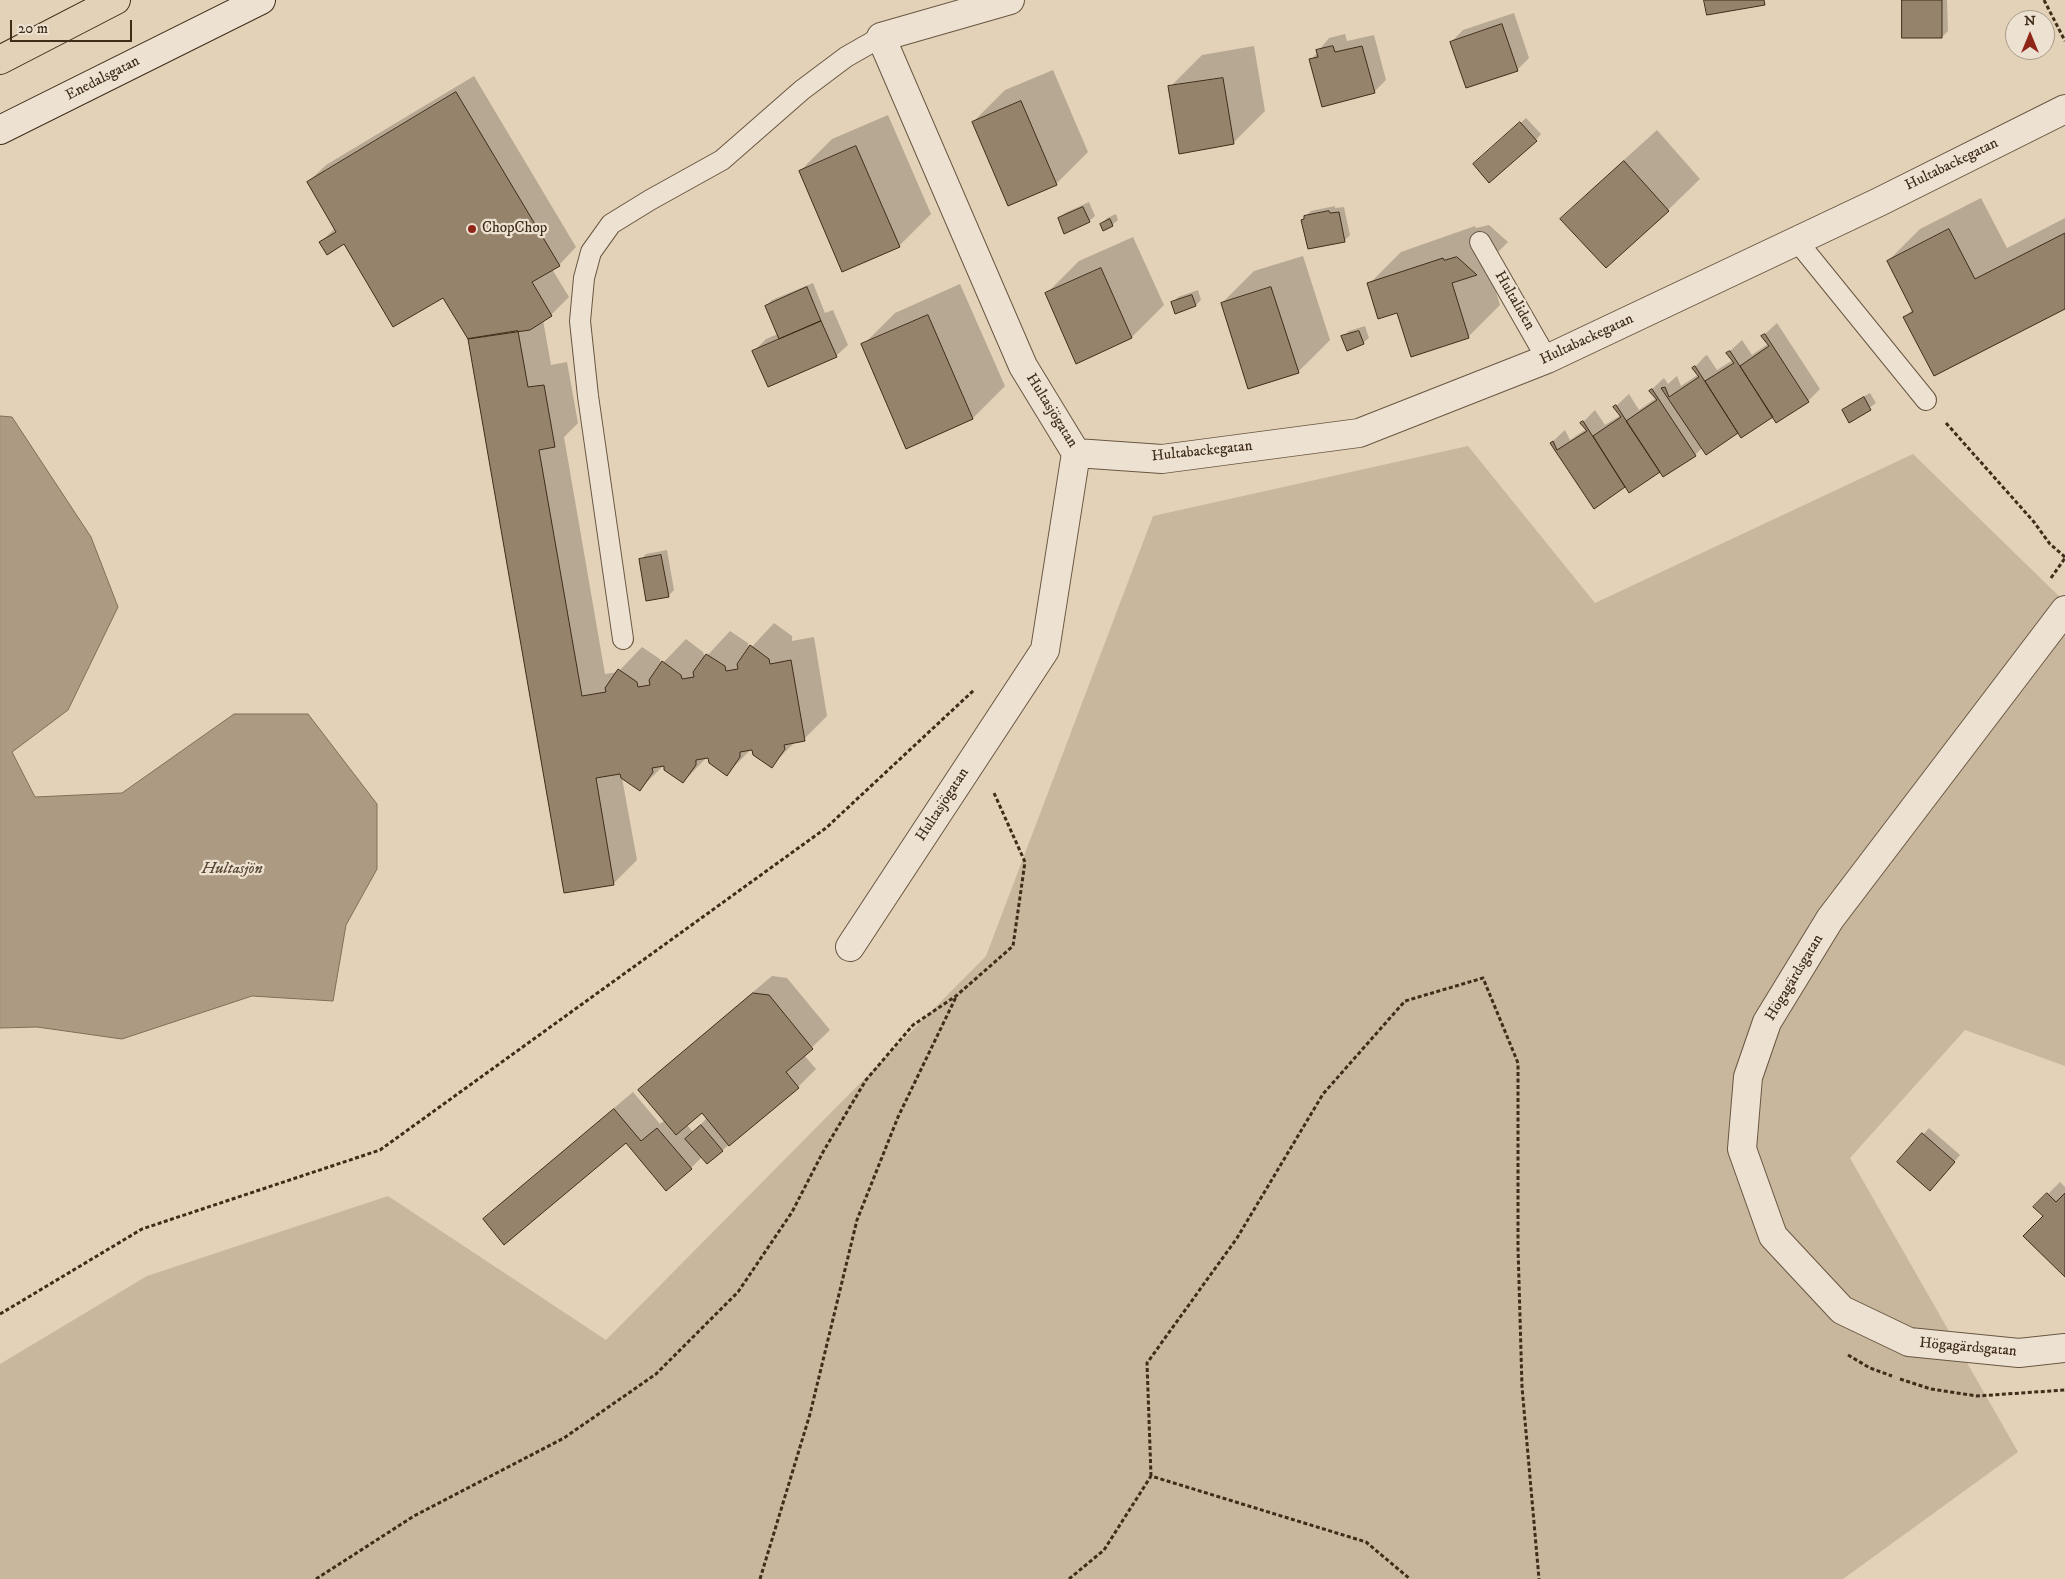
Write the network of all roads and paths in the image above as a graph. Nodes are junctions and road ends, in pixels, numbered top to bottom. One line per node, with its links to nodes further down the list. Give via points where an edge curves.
1 (116, 0): 7 (highway)
2 (260, 0): 9 (street, Enedalsgatan)
3 (1010, 0): 5 (street)
4 (2044, 0): 6 (path)
5 (881, 37): 14 (street, Hultasjögatan, via 1023,366); 18 (lane, via 846,57 802,90 722,160 611,224 591,252 584,278 580,321)
6 (2065, 41)
7 (0, 60)
8 (2065, 110): 10 (street, Hultabackegatan)
9 (0, 130)
10 (1797, 241): 12 (street, Hultabackegatan); 13 (lane)
11 (1480, 242): 12 (lane, Hultaliden)
12 (1547, 360): 14 (street, Hultabackegatan, via 1359,433 1162,459)
13 (1926, 400): 15 (path, via 2050,544)
14 (1076, 452): 20 (street, Hultasjögatan, via 1045,650)
15 (2065, 557): 16 (path)
16 (2048, 581)
17 (2065, 610): 24 (street, Högagärdsgatan, via 1830,919 1767,1022 1748,1078 1742,1149 1773,1236 1842,1310 1909,1342 2019,1353)
18 (623, 639)
19 (974, 690): 23 (path, via 826,828 380,1150 142,1229)
20 (972, 761): 21 (street, Hultasjögatan); 22 (path, via 991,786 1024,862 1013,946)
21 (850, 947)
22 (956, 996): 28 (path, via 913,1025 866,1080 792,1212 738,1292 656,1374 564,1438 414,1516); 29 (path, via 898,1117 857,1220 810,1414)
23 (0, 1314)
24 (2065, 1348)
25 (1847, 1354): 26 (path, via 1870,1368 1932,1389 1977,1396)
26 (2065, 1390)
27 (1151, 1476): 30 (path, via 1104,1550); 31 (path, via 1366,1542); 32 (path, via 1147,1364 1237,1238 1323,1094 1405,1001 1483,978 1518,1063 1522,1387)
28 (316, 1579)
29 (760, 1579)
30 (1069, 1579)
31 (1410, 1579)
32 (1539, 1579)

